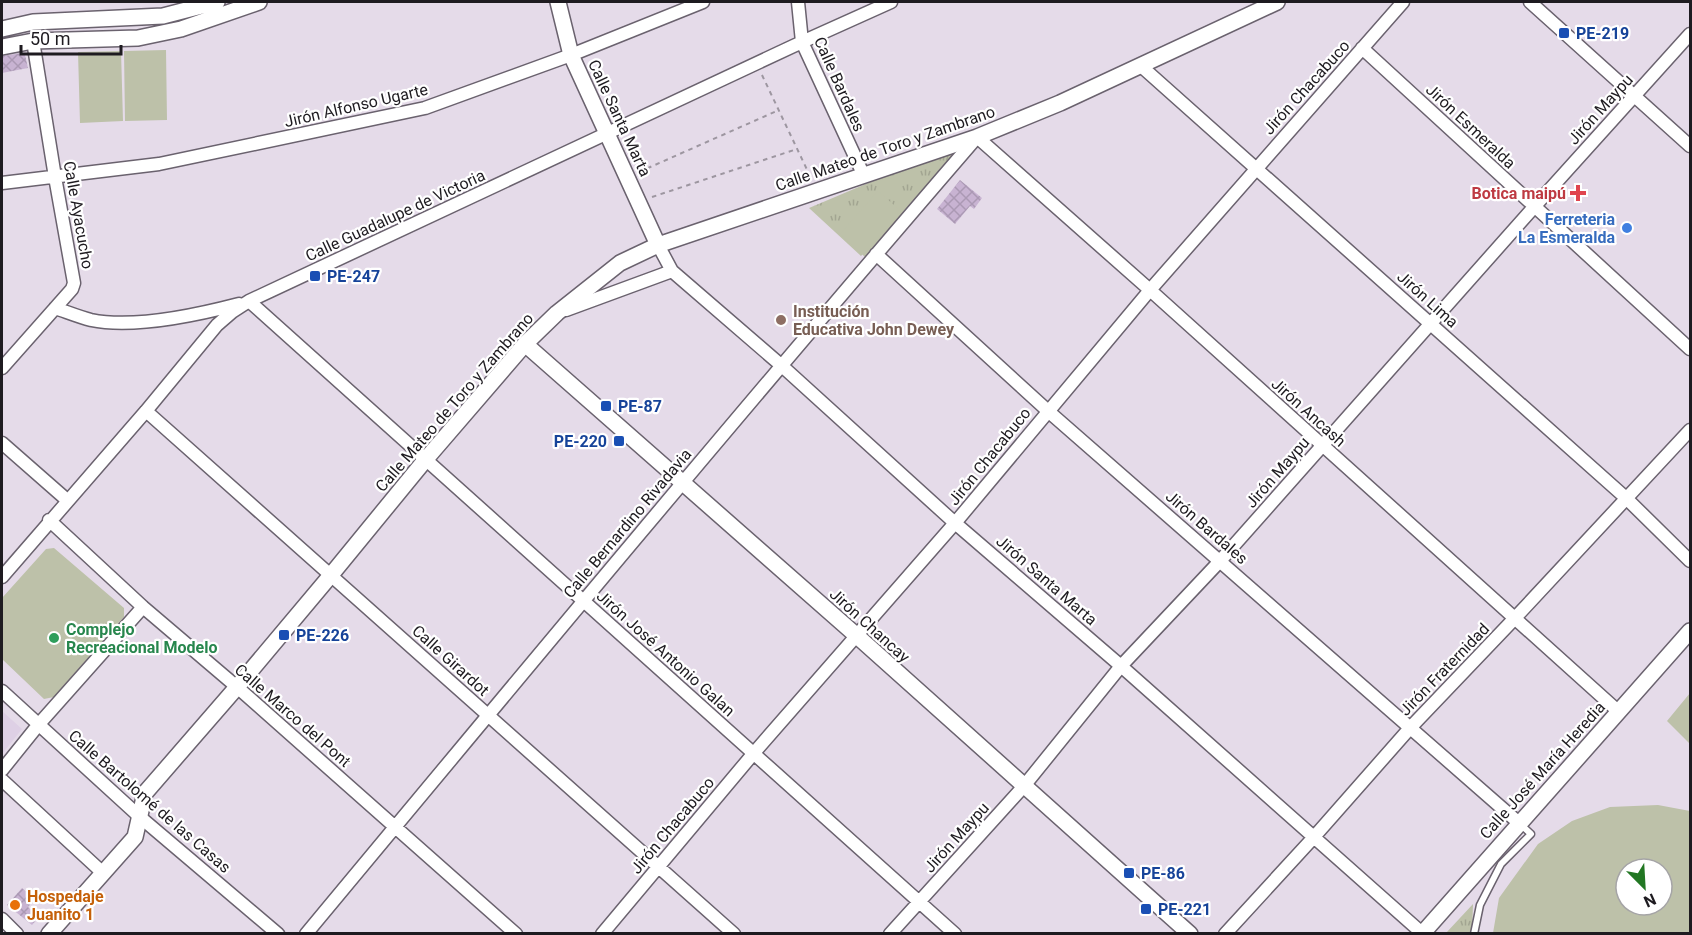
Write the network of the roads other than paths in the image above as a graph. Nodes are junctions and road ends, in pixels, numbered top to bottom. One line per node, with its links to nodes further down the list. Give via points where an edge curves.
1 (218, 2): 10 (street, via 163,16 33,21)
2 (259, 2): 12 (street, via 181,29 138,38)
3 (558, 2): 16 (street, Calle Santa Marta)
4 (703, 2): 16 (street, Jirón Alfonso Ugarte)
5 (798, 2): 13 (street, Calle Bardales)
6 (891, 2): 13 (street, Calle Guadalupe de Victoria)
7 (1277, 2): 17 (street, Calle Mateo de Toro y Zambrano)
8 (1403, 2): 15 (street, Jirón Chacabuco)
9 (1530, 2): 18 (street)
10 (2, 29)
11 (1690, 34): 18 (street, Jirón Maypu)
12 (33, 41): 14 (street); 24 (street, Calle Ayacucho)
13 (802, 42): 19 (street, Calle Guadalupe de Victoria); 23 (street, Calle Bardales)
14 (2, 47)
15 (1362, 48): 22 (street, Jirón Chacabuco); 26 (street, Jirón Esmeralda)
16 (571, 55): 19 (street, Calle Santa Marta); 24 (street, Jirón Alfonso Ugarte, via 424,108 159,164)
17 (1141, 66): 20 (street, Calle Mateo de Toro y Zambrano); 22 (street, Jirón Lima)
18 (1635, 96): 21 (street); 26 (street, Jirón Maypu)
19 (608, 133): 27 (street, Calle Santa Marta); 31 (street, Calle Guadalupe de Victoria)
20 (977, 137): 23 (street, Calle Mateo de Toro y Zambrano); 28 (street, Calle Bernardino Rivadavia); 30 (street, Jirón Ancash)
21 (1690, 146)
22 (1256, 168): 30 (street, Jirón Chacabuco); 35 (street, Jirón Lima)
23 (864, 176): 27 (street, Calle Mateo de Toro y Zambrano)
24 (55, 177): 25 (street, Jirón Alfonso Ugarte); 32 (street, Calle Ayacucho, via 75,283)
25 (2, 183)
26 (1534, 207): 35 (street, Jirón Maypu); 38 (street, Jirón Esmeralda)
27 (658, 245): 29 (street, Jirón Santa Marta); 34 (street, Calle Mateo de Toro y Zambrano, via 620,263)
28 (876, 254): 39 (street, Calle Bernardino Rivadavia); 42 (street, Jirón Bardales)
29 (672, 271): 34 (street); 39 (street, Jirón Santa Marta)
30 (1150, 290): 42 (street, Jirón Chacabuco); 45 (street, Jirón Ancash)
31 (249, 301): 33 (street); 36 (street, Calle Guadalupe de Victoria); 46 (street, Jirón José Antonio Galan)
32 (55, 308): 33 (street, via 90,320 116,323); 40 (street, Calle Ayacucho)
33 (210, 311): 36 (street)
34 (557, 313): 37 (street, Calle Mateo de Toro y Zambrano)
35 (1431, 323): 45 (street, Jirón Maypu); 48 (street, Jirón Lima)
36 (217, 325): 41 (street, Calle Guadalupe de Victoria)
37 (525, 344): 46 (street, Calle Mateo de Toro y Zambrano); 47 (street, Jirón Chancay)
38 (1690, 349)
39 (782, 366): 47 (street, Calle Bernardino Rivadavia); 51 (street, Jirón Santa Marta)
40 (2, 368)
41 (146, 411): 49 (street, Calle Guadalupe de Victoria); 54 (street, Calle Girardot)
42 (1047, 411): 51 (street, Jirón Chacabuco); 52 (street, Jirón Bardales)
43 (1690, 430): 48 (street, Jirón Fraternidad)
44 (2, 443): 49 (street)
45 (1322, 446): 52 (street, Jirón Maypu); 58 (street, Jirón Ancash)
46 (426, 459): 54 (street, Calle Mateo de Toro y Zambrano); 56 (street, Jirón José Antonio Galan)
47 (682, 483): 56 (street, Calle Bernardino Rivadavia); 60 (street, Jirón Chancay)
48 (1626, 498): 53 (street, Jirón Lima); 58 (street, Jirón Fraternidad)
49 (67, 500): 50 (street, Calle Guadalupe de Victoria)
50 (49, 520): 55 (street, Calle Guadalupe de Victoria); 57 (street, Calle Marco del Pont)
51 (955, 523): 60 (street, Jirón Chacabuco); 61 (street, Jirón Santa Marta)
52 (1221, 561): 61 (street, Jirón Maypu); 67 (street, Jirón Bardales)
53 (1690, 561)
54 (332, 575): 62 (street, Calle Mateo de Toro y Zambrano); 65 (street, Calle Girardot)
55 (2, 577)
56 (583, 600): 65 (street, Calle Bernardino Rivadavia); 68 (street, Jirón José Antonio Galan)
57 (143, 607): 62 (street, Calle Marco del Pont); 66 (street)
58 (1515, 618): 64 (street, Jirón Ancash); 67 (street, Jirón Fraternidad)
59 (1690, 631): 64 (street, Calle José María Heredia)
60 (857, 636): 68 (street, Jirón Chacabuco); 71 (street, Jirón Chancay)
61 (1121, 666): 71 (street, Jirón Maypu); 75 (street, Jirón Santa Marta)
62 (237, 687): 72 (street, Calle Mateo de Toro y Zambrano, via 145,793); 74 (street, Calle Marco del Pont)
63 (2, 691): 66 (street, Calle Bartolomé de las Casas)
64 (1619, 712): 73 (street, Calle José María Heredia)
65 (488, 715): 74 (street, Calle Bernardino Rivadavia); 76 (street, Calle Girardot)
66 (39, 724): 69 (street); 72 (street, Calle Bartolomé de las Casas)
67 (1410, 728): 73 (street, Jirón Bardales); 75 (street, Jirón Fraternidad)
68 (753, 754): 76 (street, Jirón Chacabuco); 78 (street, Jirón José Antonio Galan)
69 (2, 770)
70 (2, 780): 77 (street)
71 (1024, 786): 78 (street, Jirón Maypu); 89 (street, Jirón Chancay)
72 (140, 817): 77 (street, Calle Mateo de Toro y Zambrano, via 135,837); 82 (street, Calle Bartolomé de las Casas)
73 (1519, 823): 91 (street, Calle José María Heredia); 92 (lane, via 1531,834 1502,864 1480,905)
74 (396, 826): 83 (street, Calle Bernardino Rivadavia); 84 (street, Calle Marco del Pont)
75 (1314, 837): 90 (street, Jirón Fraternidad); 91 (street, Jirón Santa Marta)
76 (658, 866): 85 (street, Jirón Chacabuco); 86 (street, Calle Girardot)
77 (103, 873): 81 (street, Calle Mateo de Toro y Zambrano)
78 (919, 902): 87 (street, Jirón Maypu); 88 (street, Jirón José Antonio Galan)
79 (2, 919): 80 (street)
80 (17, 933)
81 (49, 933)
82 (278, 933)
83 (306, 933)
84 (516, 933)
85 (602, 933)
86 (734, 933)
87 (890, 933)
88 (955, 933)
89 (1190, 933)
90 (1225, 933)
91 (1422, 933)
92 (1474, 933)

